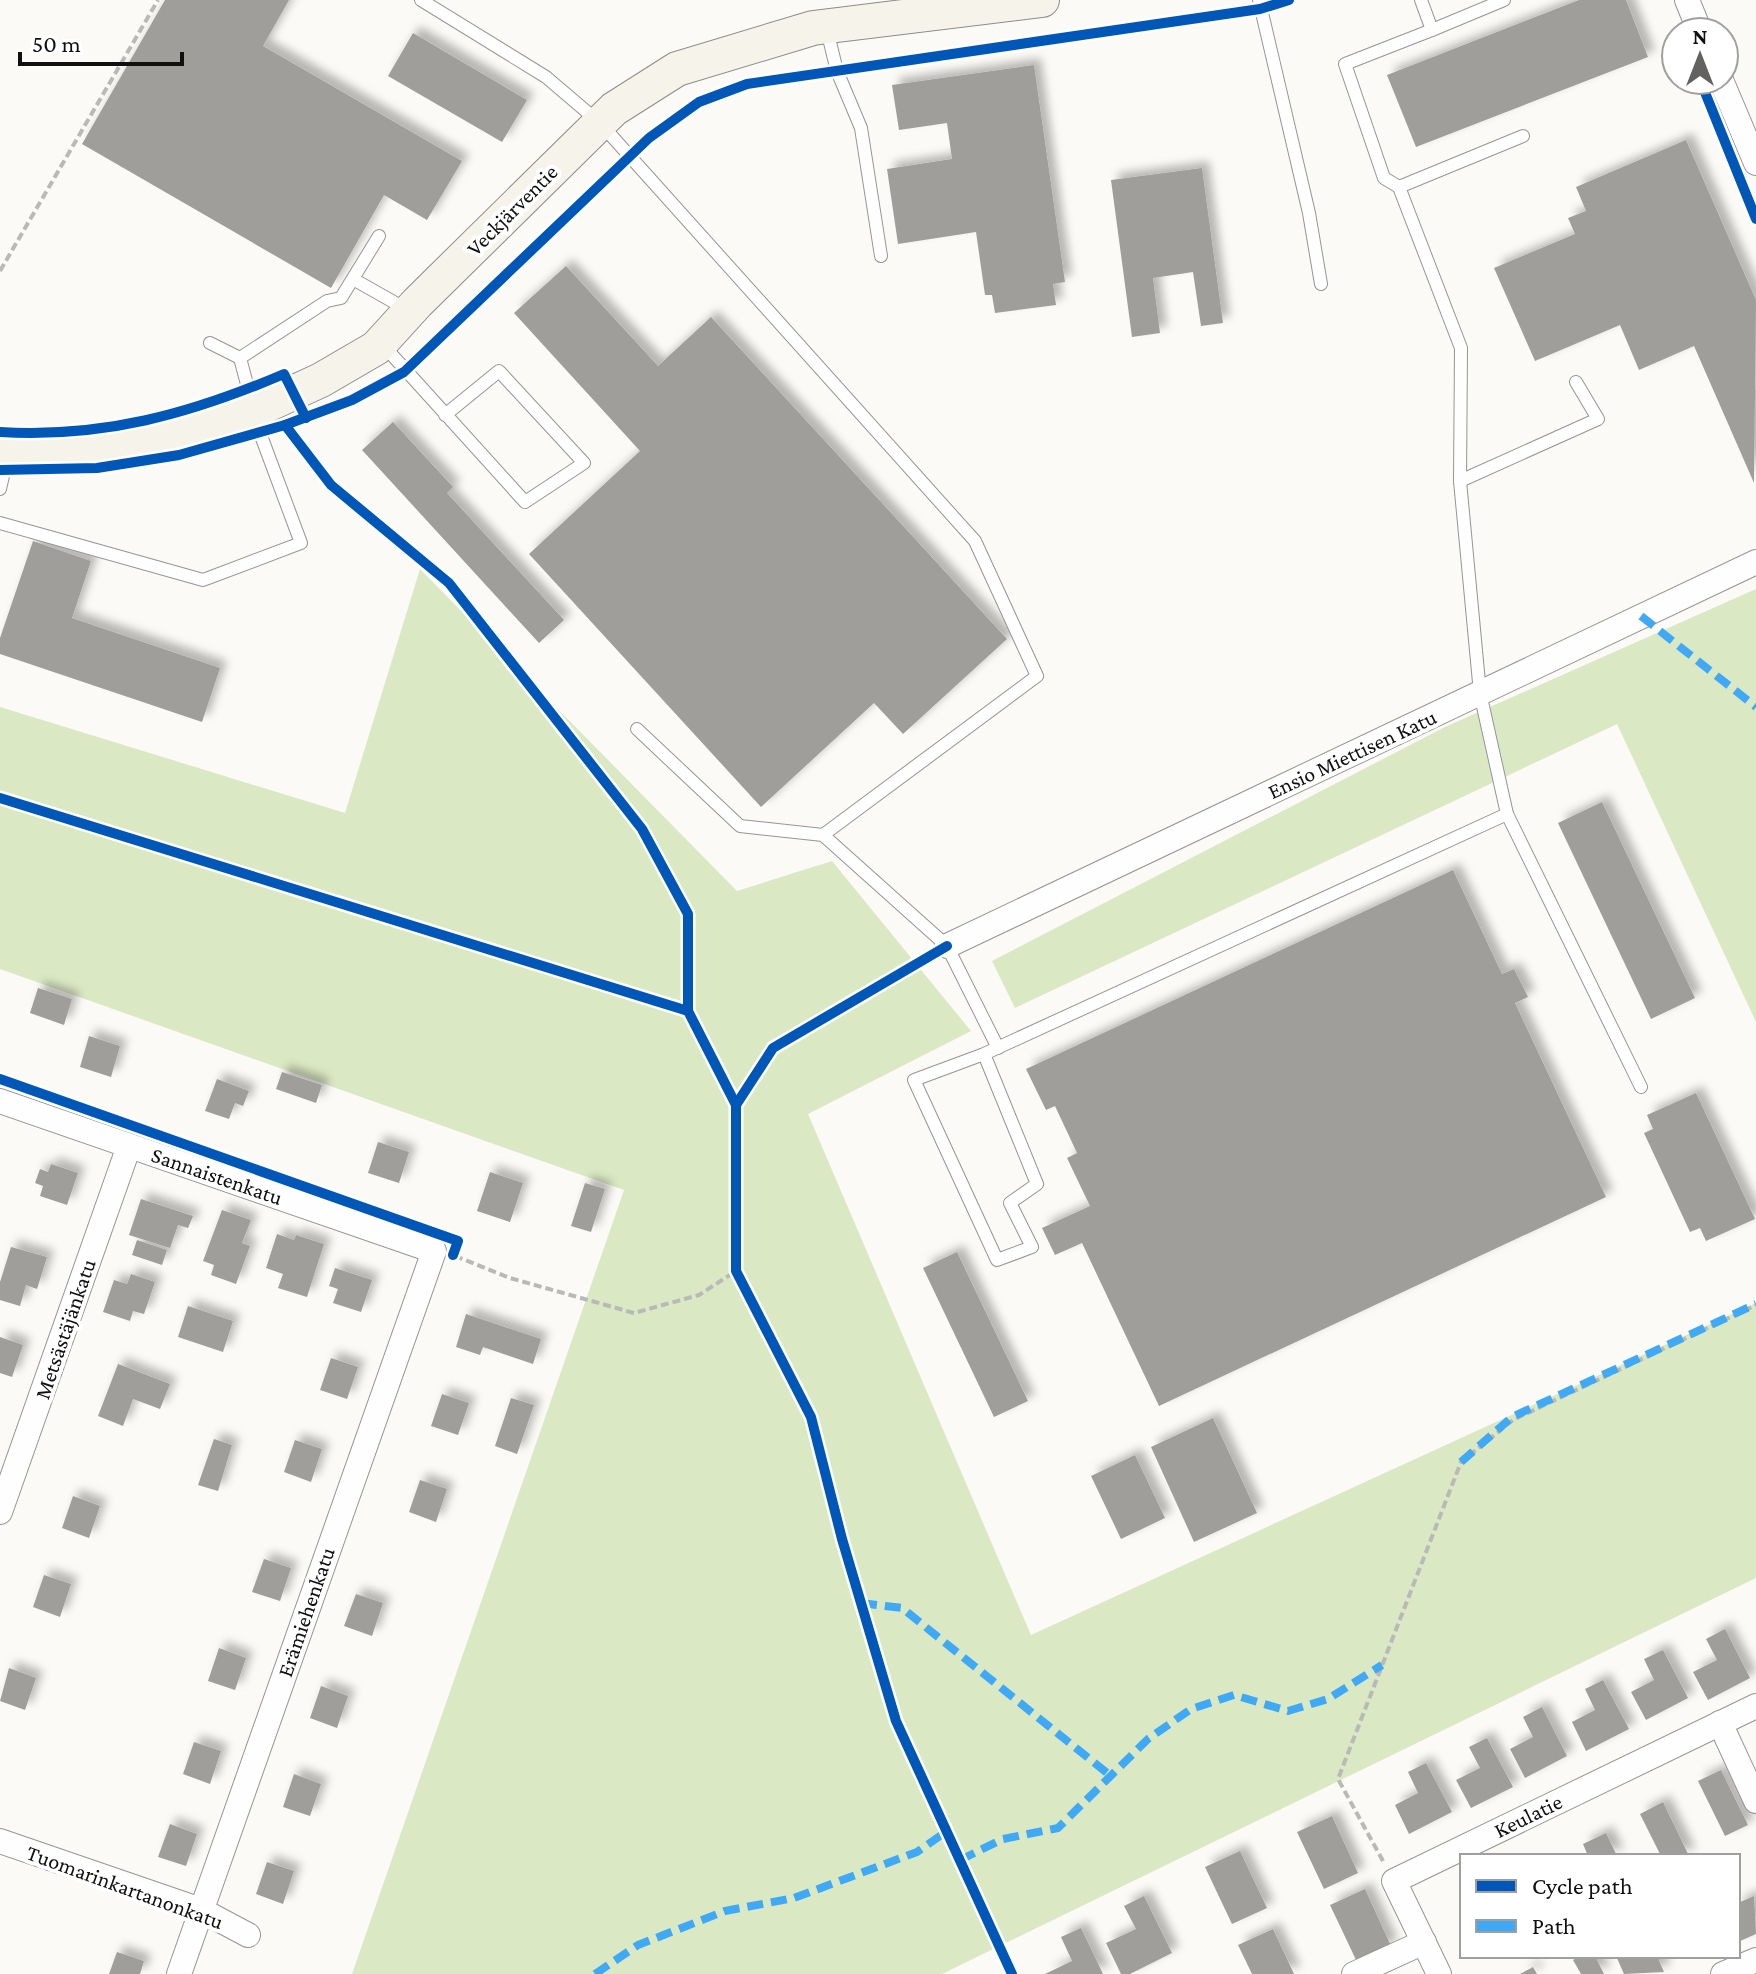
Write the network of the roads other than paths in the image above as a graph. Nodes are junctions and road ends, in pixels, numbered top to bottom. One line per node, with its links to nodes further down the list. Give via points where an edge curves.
1 (421, 0): 9 (lane, via 546,77)
2 (1042, 0): 6 (main road, Veckjärventie)
3 (1259, 0): 16 (lane)
4 (1421, 0): 7 (lane)
5 (1504, 0): 7 (lane)
6 (826, 27): 9 (main road, Veckjärventie, via 677,69); 14 (lane, via 837,71 861,128)
7 (1432, 30): 12 (lane, via 1345,64 1384,178)
8 (1728, 96): 11 (street)
9 (600, 123): 17 (main road, Veckjärventie); 32 (lane, via 975,541 1037,676)
10 (1523, 136): 12 (lane)
11 (1756, 163)
12 (1399, 187): 25 (lane, via 1461,348)
13 (379, 236): 15 (lane)
14 (881, 256)
15 (353, 279): 17 (lane); 20 (lane, via 341,298 327,301)
16 (1321, 284)
17 (410, 311): 18 (main road, Veckjärventie)
18 (381, 342): 22 (main road, Veckjärventie, via 321,380); 23 (lane)
19 (210, 343): 20 (lane)
20 (240, 358): 22 (lane)
21 (1576, 382): 25 (lane, via 1598,419)
22 (256, 410): 24 (main road, Veckjärventie, via 144,442); 27 (lane, via 301,543 203,580)
23 (445, 415): 23 (lane, via 525,502 584,463 499,371)
24 (4, 452): 26 (lane)
25 (1460, 481): 29 (lane)
26 (0, 489)
27 (0, 523)
28 (1756, 562): 29 (street, Ensio Miettisen Katu)
29 (1480, 693): 31 (lane); 33 (street, Ensio Miettisen Katu)
30 (637, 729): 32 (lane, via 740,826)
31 (1507, 814): 34 (lane); 36 (lane)
32 (823, 835): 33 (lane)
33 (947, 946): 34 (lane)
34 (998, 1048): 35 (lane)
35 (984, 1054): 35 (lane, via 1037,1184 1010,1203 1032,1247 997,1260 914,1080)
36 (1641, 1087)
37 (0, 1101): 38 (street, Sannaistenkatu)
38 (129, 1146): 39 (street, Sannaistenkatu); 40 (street, Metsästäjänkatu)
39 (443, 1253): 45 (street, Erämiehenkatu)
40 (0, 1512)
41 (1756, 1706): 42 (street, Keulatie)
42 (1720, 1723): 43 (street); 47 (street, Keulatie, via 1394,1881)
43 (1756, 1801)
44 (0, 1841): 45 (street, Tuomarinkartanonkatu)
45 (201, 1910): 46 (street, Tuomarinkartanonkatu); 49 (street, Erämiehenkatu)
46 (248, 1935)
47 (1424, 1942): 50 (street); 51 (street)
48 (1756, 1960): 52 (street)
49 (179, 1974)
50 (1354, 1974)
51 (1439, 1974)
52 (1723, 1974)

